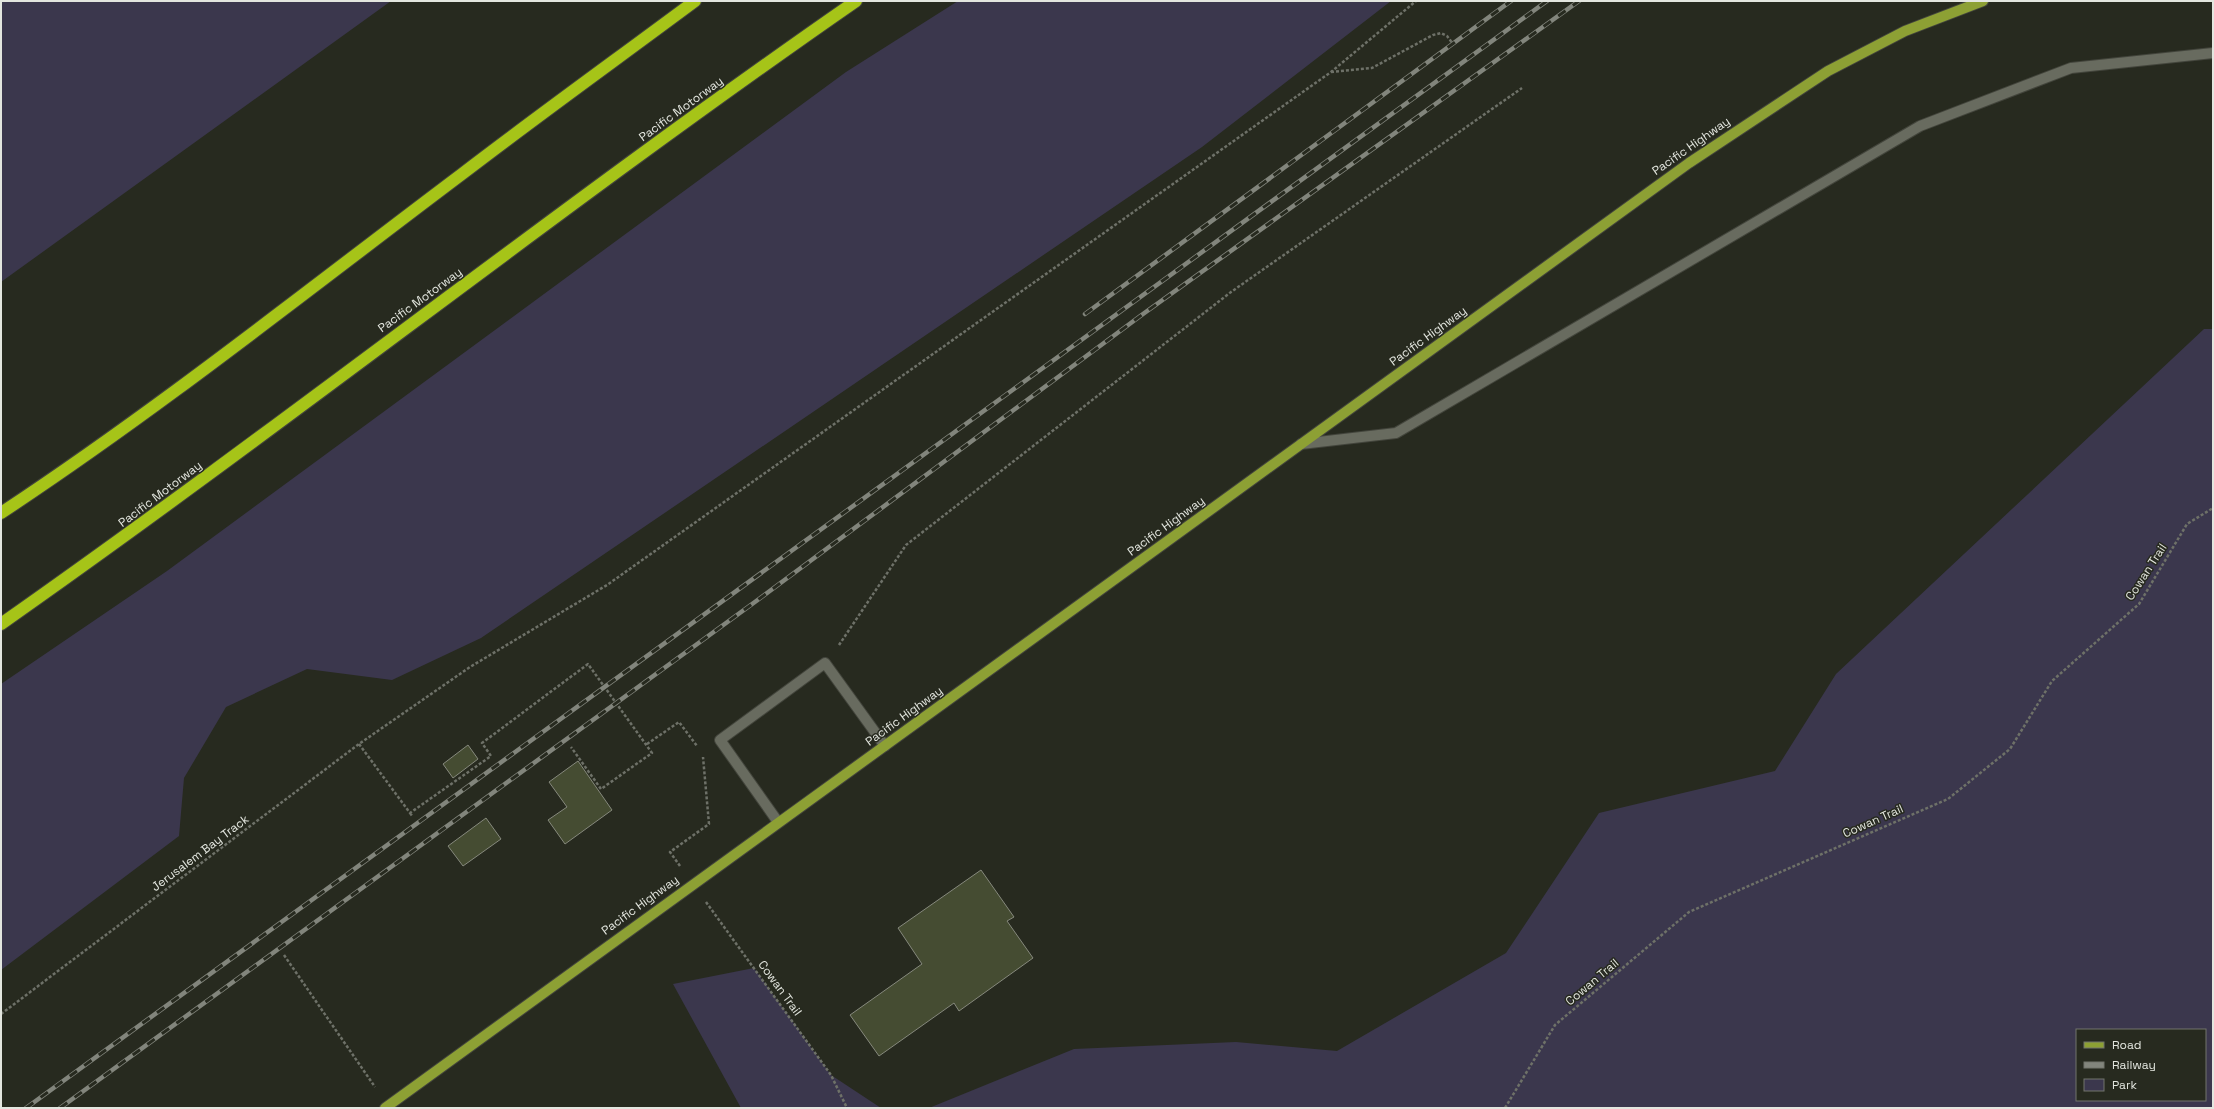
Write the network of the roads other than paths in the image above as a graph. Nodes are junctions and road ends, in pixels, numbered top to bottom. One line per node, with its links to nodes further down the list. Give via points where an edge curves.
1 (695, 1): 6 (highway, via 259,328 67,469)
2 (856, 1): 7 (highway, Pacific Motorway, via 699,113 134,530)
3 (1983, 1): 5 (main road, Pacific Highway, via 1905,31 1828,71 1754,118)
4 (2213, 53): 5 (lane, via 2071,68 1920,126 1396,433)
5 (1300, 444): 8 (main road, Pacific Highway)
6 (1, 513)
7 (1, 624)
8 (885, 746): 9 (main road, Pacific Highway); 9 (lane, via 825,663 720,740)
9 (778, 822): 10 (main road, Pacific Highway)
10 (386, 1107)

